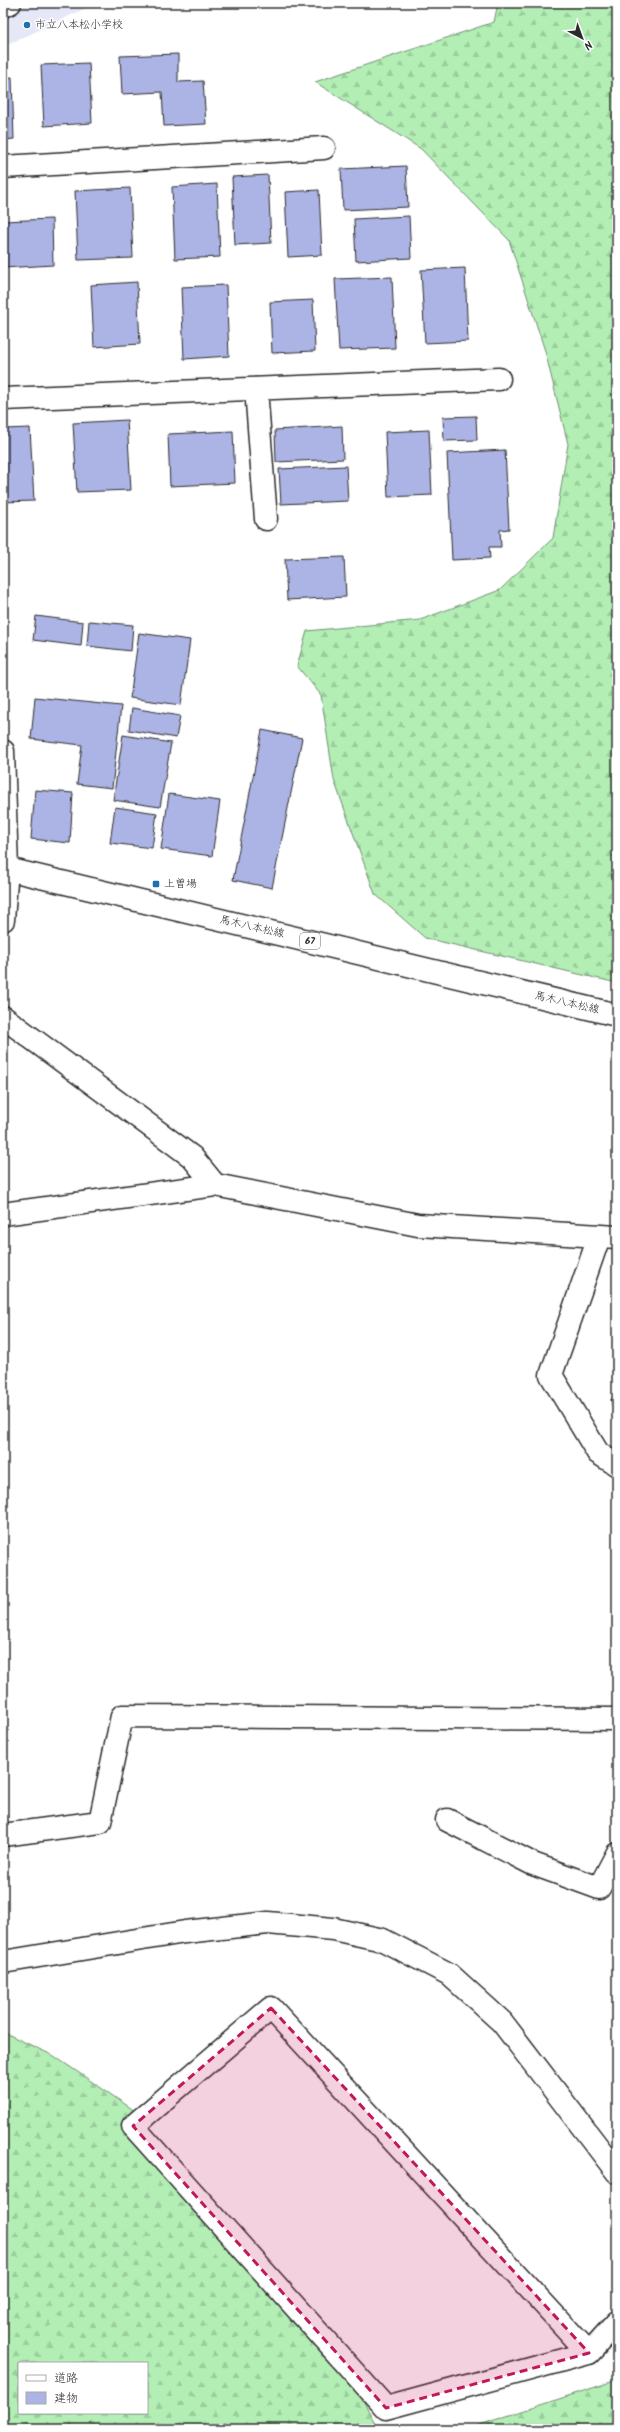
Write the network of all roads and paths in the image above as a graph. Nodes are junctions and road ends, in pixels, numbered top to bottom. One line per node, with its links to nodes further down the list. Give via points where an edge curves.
1 (10, 3): 2 (street)
2 (3, 6)
3 (324, 148): 4 (street)
4 (3, 167)
5 (498, 379): 6 (street)
6 (256, 389): 7 (street); 8 (street)
7 (3, 399)
8 (266, 519)
9 (3, 752): 10 (street)
10 (5, 868): 11 (street); 12 (street, 馬木八本松線 / 67)
11 (3, 920)
12 (617, 1015)
13 (3, 1017): 14 (street, via 192,1157)
14 (215, 1185): 15 (street); 16 (street, via 418,1225)
15 (3, 1214)
16 (608, 1237): 17 (street, via 551,1375 598,1452)
17 (617, 1466)
18 (617, 1719): 20 (street, via 122,1716 100,1822)
19 (447, 1820): 21 (street, via 533,1864 600,1888)
20 (3, 1835)
21 (617, 1854)
22 (3, 1962): 23 (street, via 185,1932 268,1923 333,1929 383,1940 449,1974 502,2022)
23 (617, 2172)
24 (617, 2322): 25 (street)
25 (589, 2353): 25 (street, via 386,2408 133,2126 271,2008)

